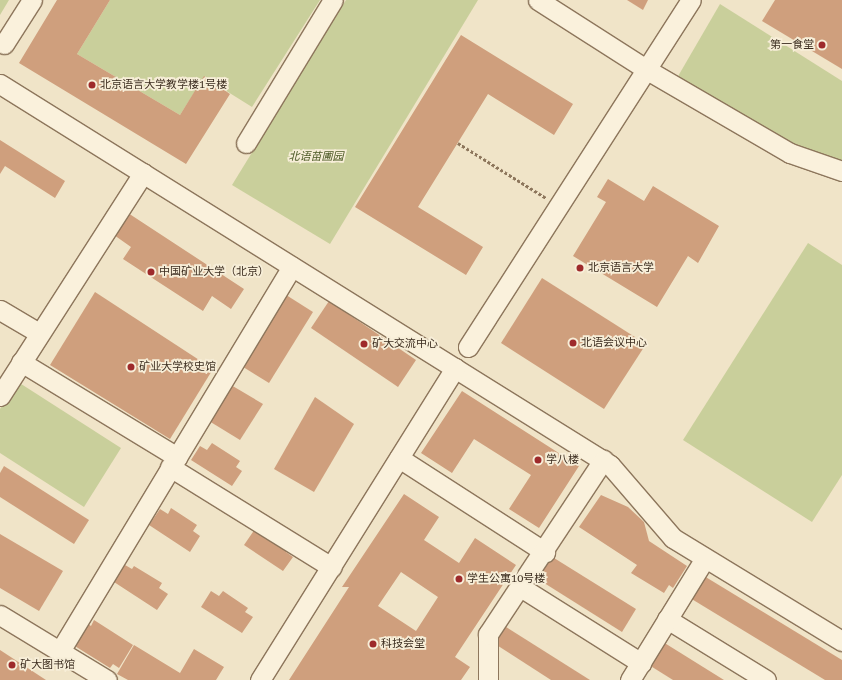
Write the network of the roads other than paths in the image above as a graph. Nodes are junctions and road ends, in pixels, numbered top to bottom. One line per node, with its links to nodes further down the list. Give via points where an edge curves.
1 (32, 0): 5 (street)
2 (333, 0): 8 (street)
3 (538, 0): 6 (street)
4 (691, 0): 6 (street)
5 (4, 44)
6 (649, 71): 9 (street, via 790,153); 14 (street)
7 (0, 84): 10 (street)
8 (246, 143)
9 (842, 171)
10 (143, 174): 11 (street); 13 (street)
11 (292, 266): 16 (street); 20 (street)
12 (0, 310): 13 (street)
13 (39, 333): 15 (street)
14 (468, 347)
15 (21, 362): 17 (street); 20 (street)
16 (455, 368): 18 (street); 19 (street)
17 (0, 396)
18 (399, 458): 21 (street); 23 (street)
19 (603, 460): 21 (street); 22 (street, via 673,538)
20 (174, 462): 23 (street); 28 (street)
21 (545, 552): 24 (street)
22 (705, 558): 26 (street); 27 (street)
23 (331, 567): 31 (street)
24 (522, 588): 29 (street); 32 (street, via 488,634)
25 (0, 615): 28 (street)
26 (667, 619): 29 (street); 34 (street)
27 (842, 641)
28 (60, 652): 30 (street)
29 (641, 663): 33 (street)
30 (107, 680)
31 (260, 680)
32 (488, 680)
33 (630, 680)
34 (766, 680)

